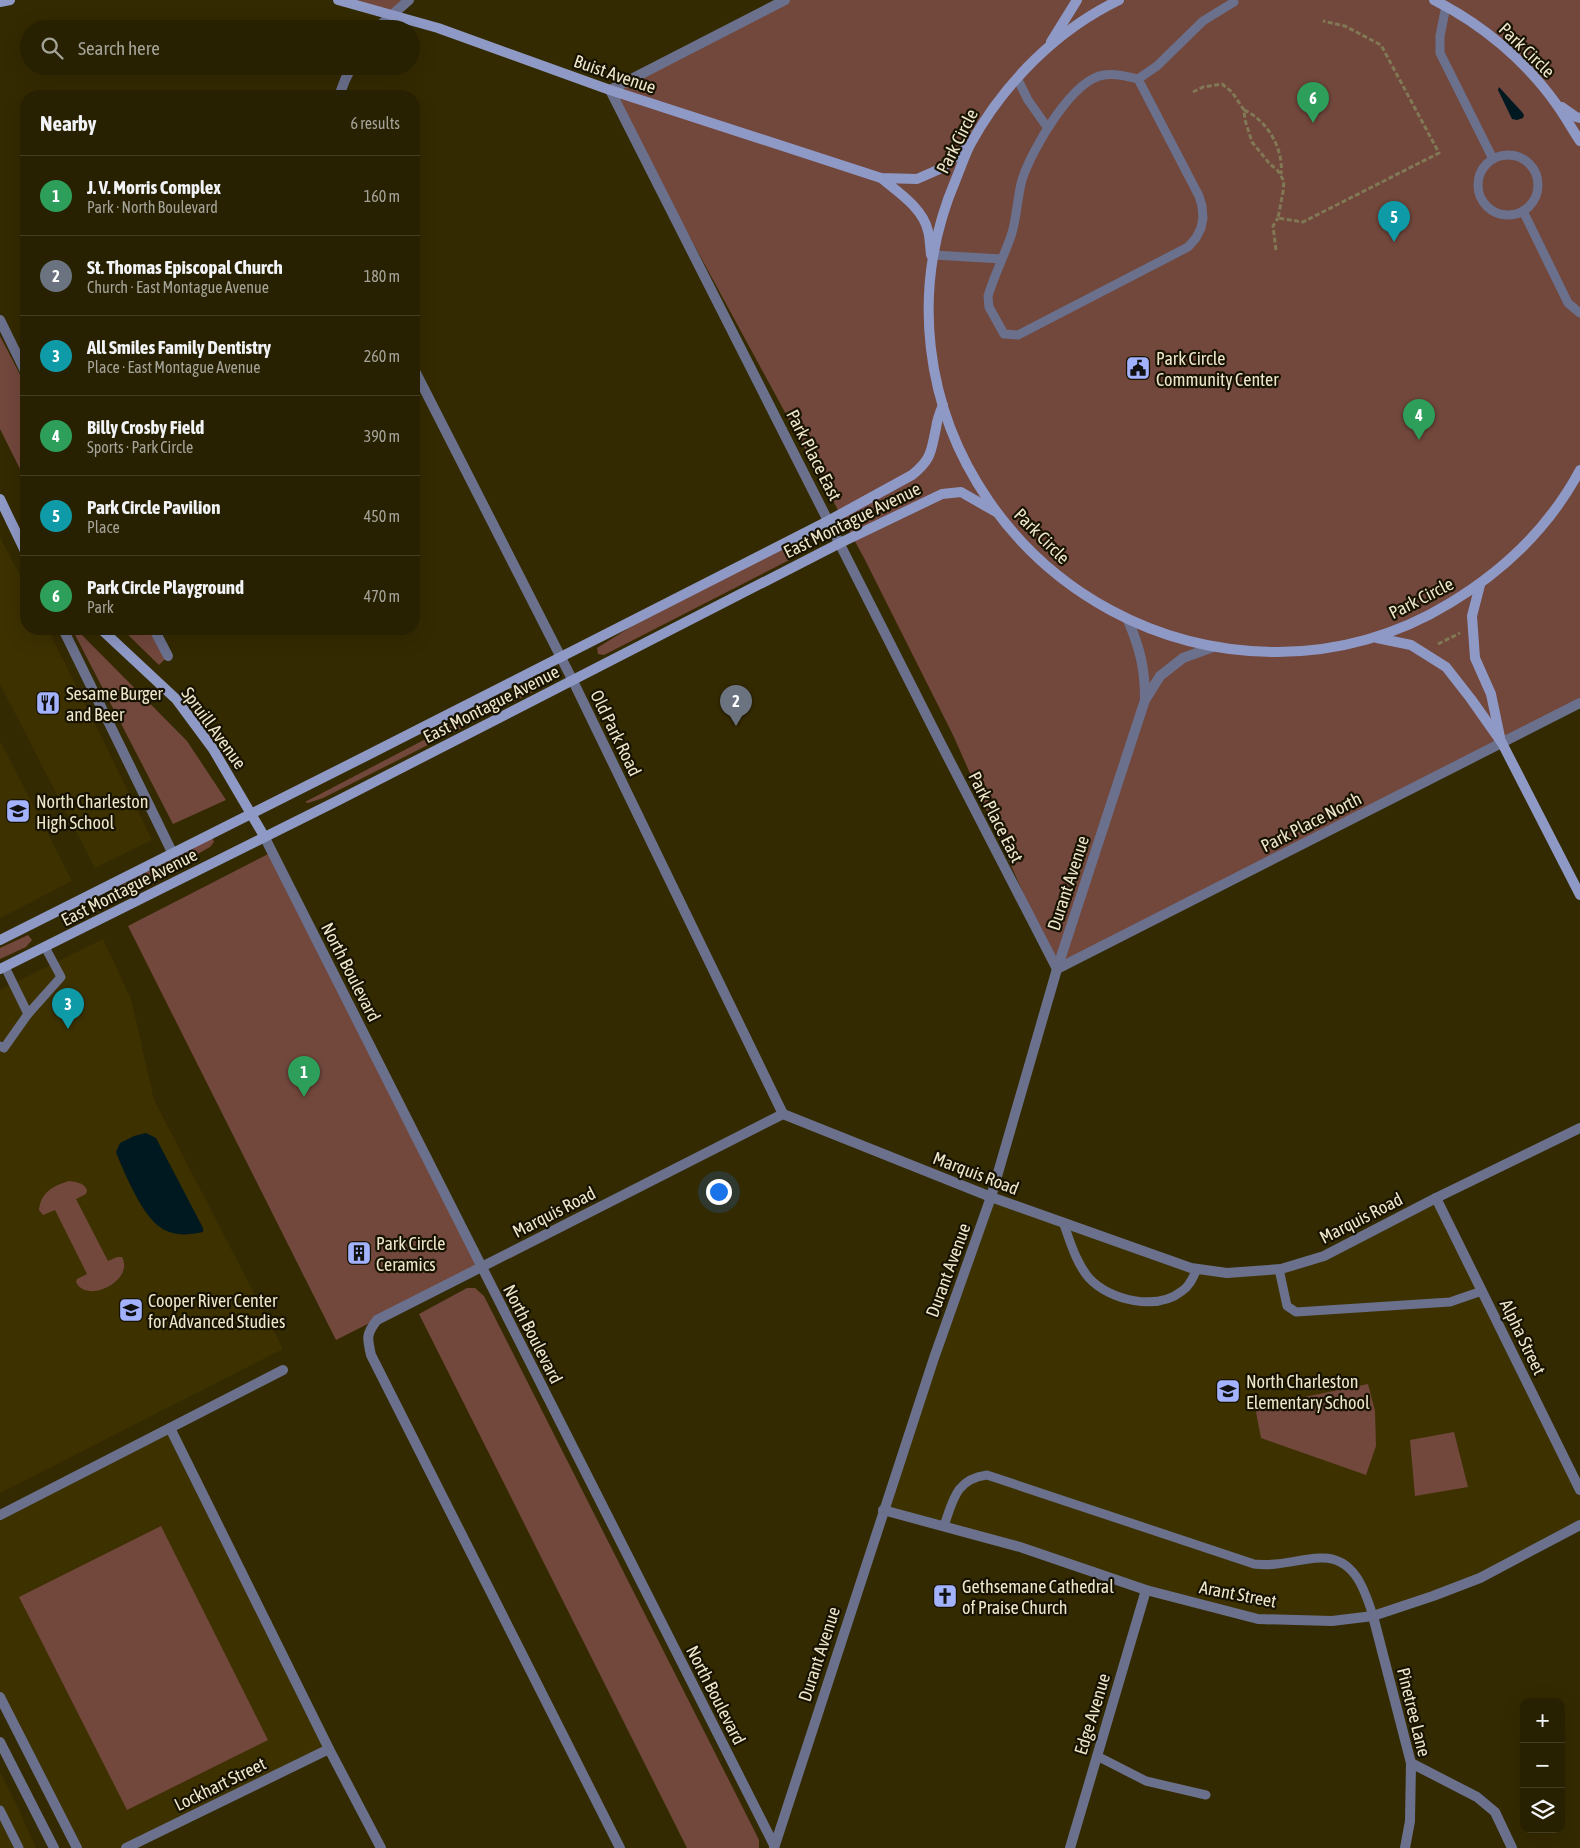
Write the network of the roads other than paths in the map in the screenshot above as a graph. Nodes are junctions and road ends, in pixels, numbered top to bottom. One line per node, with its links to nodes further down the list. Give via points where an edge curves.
1 (10, 0): 8 (street)
2 (338, 0): 11 (street, Buist Avenue)
3 (409, 0): 11 (street)
4 (785, 0): 20 (street)
5 (1077, 0): 15 (street)
6 (1119, 0): 15 (street, Park Circle, via 1074,26)
7 (1434, 0): 10 (street, Park Circle)
8 (0, 2)
9 (1234, 2): 18 (lane, via 1203,22 1158,66)
10 (1446, 6): 21 (street, Park Circle, via 1494,38 1528,69); 26 (lane, via 1440,53)
11 (391, 14): 12 (street); 13 (street, Buist Avenue)
12 (385, 20)
13 (411, 20)
14 (420, 23): 20 (street, Buist Avenue)
15 (1046, 49): 17 (street, Park Circle)
16 (348, 75): 19 (street)
17 (1017, 78): 23 (lane); 25 (street, Park Circle)
18 (1138, 79): 23 (lane, via 1103,75 1087,82); 29 (lane, via 1199,196 1204,218 1196,238 1188,247 1018,335 1004,334 989,307 988,296)
19 (342, 90)
20 (610, 90): 27 (street, Buist Avenue); 41 (street, Park Place East)
21 (1557, 104): 22 (street); 24 (street, Park Circle)
22 (1580, 118)
23 (1048, 127): 29 (lane, via 1022,180 1011,235)
24 (1580, 141)
25 (970, 145): 27 (street, Buist Avenue, via 942,168 917,179); 30 (street, Park Circle, via 946,203)
26 (1493, 159): 28 (lane, via 1479,175 1477,185 1483,204 1500,215 1510,216); 28 (lane, via 1510,155 1520,157 1535,170 1538,190 1528,208)
27 (881, 178): 30 (street, Buist Avenue, via 920,213 929,232)
28 (1522, 211): 31 (lane, via 1568,303)
29 (1001, 259): 30 (lane)
30 (933, 260): 35 (street, Park Circle, via 929,312 933,359)
31 (1580, 312)
32 (0, 320): 33 (street)
33 (20, 361)
34 (420, 381): 52 (street, Old Park Road)
35 (943, 405): 40 (street, Park Circle, via 965,461); 41 (street, East Montague Avenue, via 930,456 923,466)
36 (1580, 470): 38 (street, Park Circle)
37 (1580, 475): 38 (street)
38 (1571, 486): 44 (street, Park Circle, via 1545,523 1515,556)
39 (0, 499): 42 (street)
40 (996, 513): 43 (street, East Montague Avenue, via 961,492 942,494); 45 (street, Park Circle, via 1033,555 1062,580)
41 (828, 521): 43 (street, Park Place East); 52 (street, East Montague Avenue)
42 (20, 541)
43 (840, 543): 53 (street, East Montague Avenue); 64 (street, Park Place East)
44 (1480, 585): 49 (street, Park Circle, via 1430,616); 56 (street, via 1472,616 1475,658 1491,694)
45 (1128, 620): 50 (street, Park Circle, via 1178,639); 54 (street, Durant Avenue, via 1137,640 1145,674)
46 (66, 635): 59 (street)
47 (107, 635): 57 (street, Spruill Avenue, via 176,699 213,749)
48 (158, 635): 51 (street)
49 (1376, 638): 50 (street, Park Circle, via 1295,652); 56 (street, via 1411,645 1446,667)
50 (1213, 647): 54 (street, Durant Avenue, via 1184,658 1160,676)
51 (168, 656)
52 (560, 656): 53 (street, Old Park Road); 57 (street, East Montague Avenue)
53 (573, 681): 58 (street, East Montague Avenue); 67 (street, Old Park Road)
54 (1145, 700): 64 (street, Durant Avenue)
55 (1580, 703): 56 (street, Park Place North)
56 (1502, 743): 60 (street); 64 (street, Park Place North)
57 (251, 813): 58 (street, Spruill Avenue); 59 (street, East Montague Avenue)
58 (264, 836): 62 (street, East Montague Avenue); 72 (street, North Boulevard)
59 (172, 852): 61 (street, East Montague Avenue)
60 (1580, 895)
61 (0, 940)
62 (45, 947): 63 (street, East Montague Avenue); 65 (lane, via 61,977)
63 (3, 968): 65 (lane)
64 (1056, 969): 69 (street, Durant Avenue)
65 (28, 1014): 66 (lane, via 4,1048)
66 (0, 1046)
67 (783, 1114): 69 (street, Marquis Road); 72 (street, Marquis Road)
68 (1580, 1128): 70 (street, Marquis Road)
69 (991, 1197): 71 (street, Marquis Road); 79 (street, Durant Avenue)
70 (1436, 1198): 74 (street, Marquis Road, via 1324,1256); 75 (street, Alpha Street)
71 (1063, 1222): 73 (street, Marquis Road); 73 (lane, via 1088,1277 1097,1286 1128,1299 1147,1302 1172,1297 1189,1285)
72 (481, 1267): 92 (street, North Boulevard); 98 (street, Marquis Road, via 377,1320 369,1330 371,1355)
73 (1197, 1269): 74 (street, Marquis Road, via 1228,1272)
74 (1279, 1269): 75 (lane, via 1288,1306 1296,1312 1450,1302)
75 (1482, 1291): 78 (street, Alpha Street)
76 (283, 1370): 77 (street)
77 (170, 1428): 80 (street); 87 (street)
78 (1580, 1490)
79 (883, 1510): 82 (street, Arant Street); 92 (street, Durant Avenue)
80 (0, 1515)
81 (1580, 1525): 84 (street, Arant Street, via 1480,1578)
82 (944, 1526): 83 (street, Arant Street, via 1020,1546); 84 (lane, via 959,1487 987,1475 1254,1564 1278,1565 1320,1558 1337,1561 1353,1571 1362,1584)
83 (1146, 1590): 84 (street, Arant Street, via 1258,1618 1332,1621); 88 (street, Edge Avenue)
84 (1373, 1616): 89 (street, Pinetree Lane)
85 (0, 1697): 95 (street)
86 (0, 1742): 94 (street)
87 (329, 1749): 96 (street, Lockhart Street); 97 (street)
88 (1097, 1756): 90 (lane, via 1146,1781); 99 (street, Edge Avenue)
89 (1411, 1763): 100 (street, Pinetree Lane); 101 (street, via 1477,1797 1495,1812)
90 (1206, 1795)
91 (0, 1810): 93 (lane)
92 (774, 1846)
93 (19, 1848)
94 (54, 1848)
95 (77, 1848)
96 (126, 1848)
97 (381, 1848)
98 (620, 1848)
99 (1070, 1848)
100 (1406, 1848)
101 (1512, 1848)

